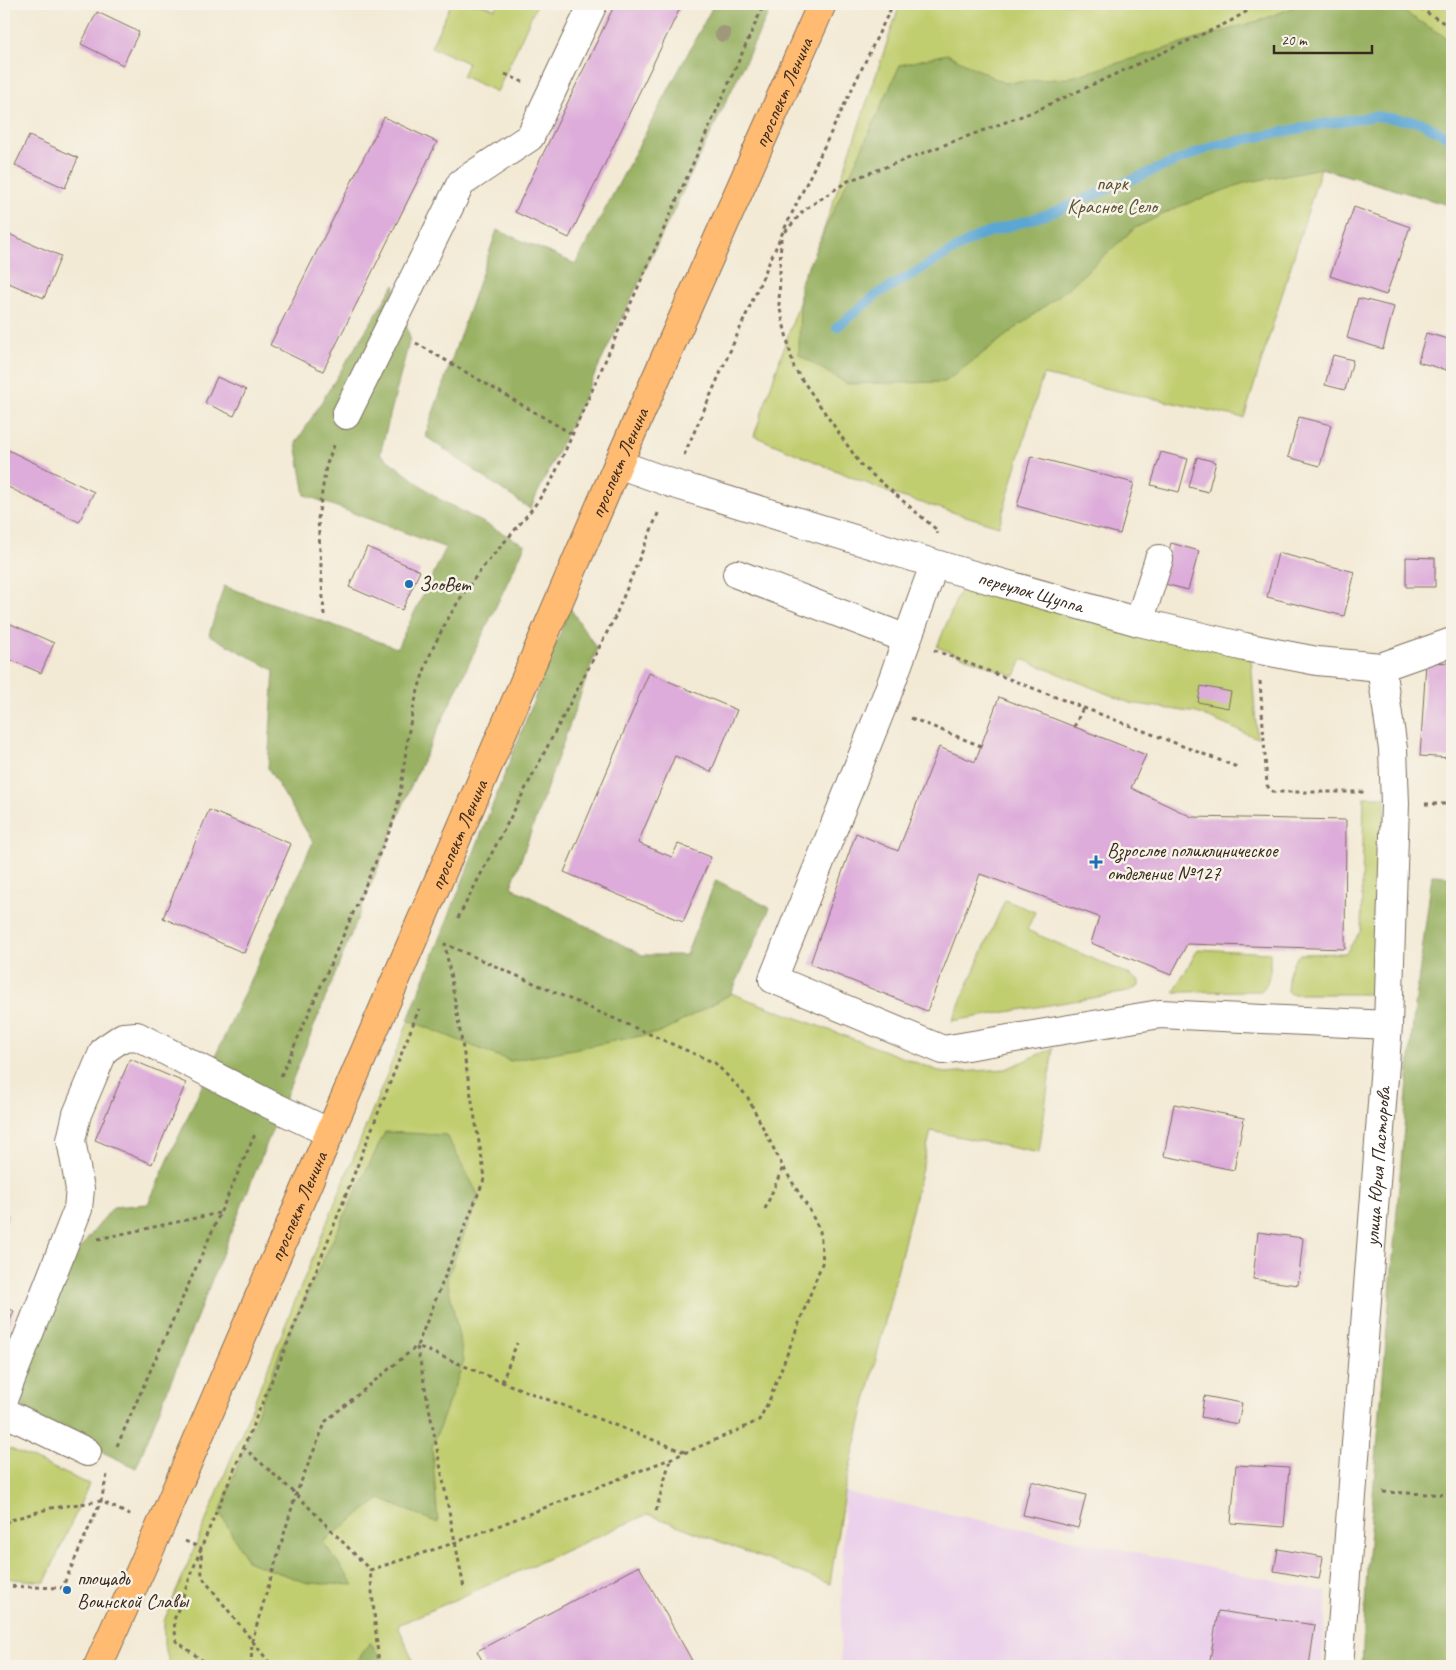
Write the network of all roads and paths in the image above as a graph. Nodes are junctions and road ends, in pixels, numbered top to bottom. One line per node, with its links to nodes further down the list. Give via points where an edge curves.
1 (593, 4): 9 (street, via 530,137 461,183)
2 (764, 4): 11 (path)
3 (822, 4): 12 (main road, проспект Ленина)
4 (893, 4): 8 (path)
5 (1259, 4): 8 (path, via 1229,22 1035,111 848,181 804,210)
6 (1413, 4): 7 (path)
7 (1452, 28)
8 (782, 236): 13 (path); 15 (path, via 779,305 794,368 860,465 937,530)
9 (389, 328): 10 (street); 11 (path)
10 (346, 415): 17 (path, via 326,466 318,519)
11 (572, 434): 33 (path, via 540,500 486,563 453,611 430,655 415,699 392,825)
12 (618, 464): 13 (street, переулок Щуппа); 34 (main road, проспект Ленина)
13 (671, 484): 15 (street, переулок Щуппа); 27 (path, via 615,617)
14 (1159, 559): 18 (street)
15 (934, 572): 18 (street, переулок Щуппа); 19 (street)
16 (737, 574): 19 (street)
17 (324, 615)
18 (1139, 622): 21 (street, переулок Щуппа, via 1317,661)
19 (907, 640): 23 (path); 32 (street, via 773,979 943,1050 1160,1014)
20 (1452, 642): 21 (street, переулок Щуппа)
21 (1381, 667): 32 (street, улица Юрия Пасторова, via 1393,750 1395,804)
22 (1259, 675): 26 (path, via 1267,785 1270,790)
23 (1083, 708): 24 (path); 25 (path)
24 (1074, 727)
25 (1237, 767)
26 (1371, 792)
27 (454, 926)
28 (449, 935): 29 (path)
29 (445, 944): 30 (path); 35 (path, via 715,1063 747,1096); 40 (path, via 485,1177)
30 (441, 953)
31 (419, 1009): 44 (path, via 288,1342)
32 (1388, 1025): 49 (street, улица Юрия Пасторова)
33 (268, 1104): 34 (street); 37 (path); 38 (street, via 137,1036 123,1037 104,1050 77,1114 71,1140 80,1189 78,1209)
34 (330, 1133): 62 (main road, проспект Ленина)
35 (783, 1167): 36 (path); 45 (path, via 820,1231 822,1261 759,1420)
36 (764, 1209)
37 (220, 1213): 38 (path); 46 (path)
38 (63, 1247): 42 (street)
39 (517, 1343): 41 (path)
40 (416, 1346): 41 (path); 50 (path, via 326,1421); 56 (path)
41 (502, 1382): 45 (path)
42 (4, 1397)
43 (4, 1412): 46 (street)
44 (243, 1447): 50 (path); 57 (path)
45 (685, 1452): 47 (path)
46 (100, 1453)
47 (670, 1459): 53 (path); 56 (path)
48 (107, 1472): 52 (path)
49 (1352, 1491): 51 (path); 67 (street, улица Юрия Пасторова)
50 (296, 1494): 58 (path); 61 (path)
51 (1452, 1494)
52 (101, 1501): 54 (path, via 51,1508); 59 (path, via 62,1588)
53 (656, 1511)
54 (5, 1522): 55 (path)
55 (4, 1529)
56 (454, 1543): 58 (path); 60 (path)
57 (201, 1548): 61 (path, via 202,1577); 63 (path, via 174,1620 176,1641)
58 (370, 1570): 66 (path)
59 (4, 1586)
60 (464, 1588)
61 (252, 1641): 64 (path); 65 (path)
62 (98, 1666)
63 (210, 1666)
64 (251, 1666)
65 (272, 1666)
66 (380, 1666)
67 (1339, 1666)

